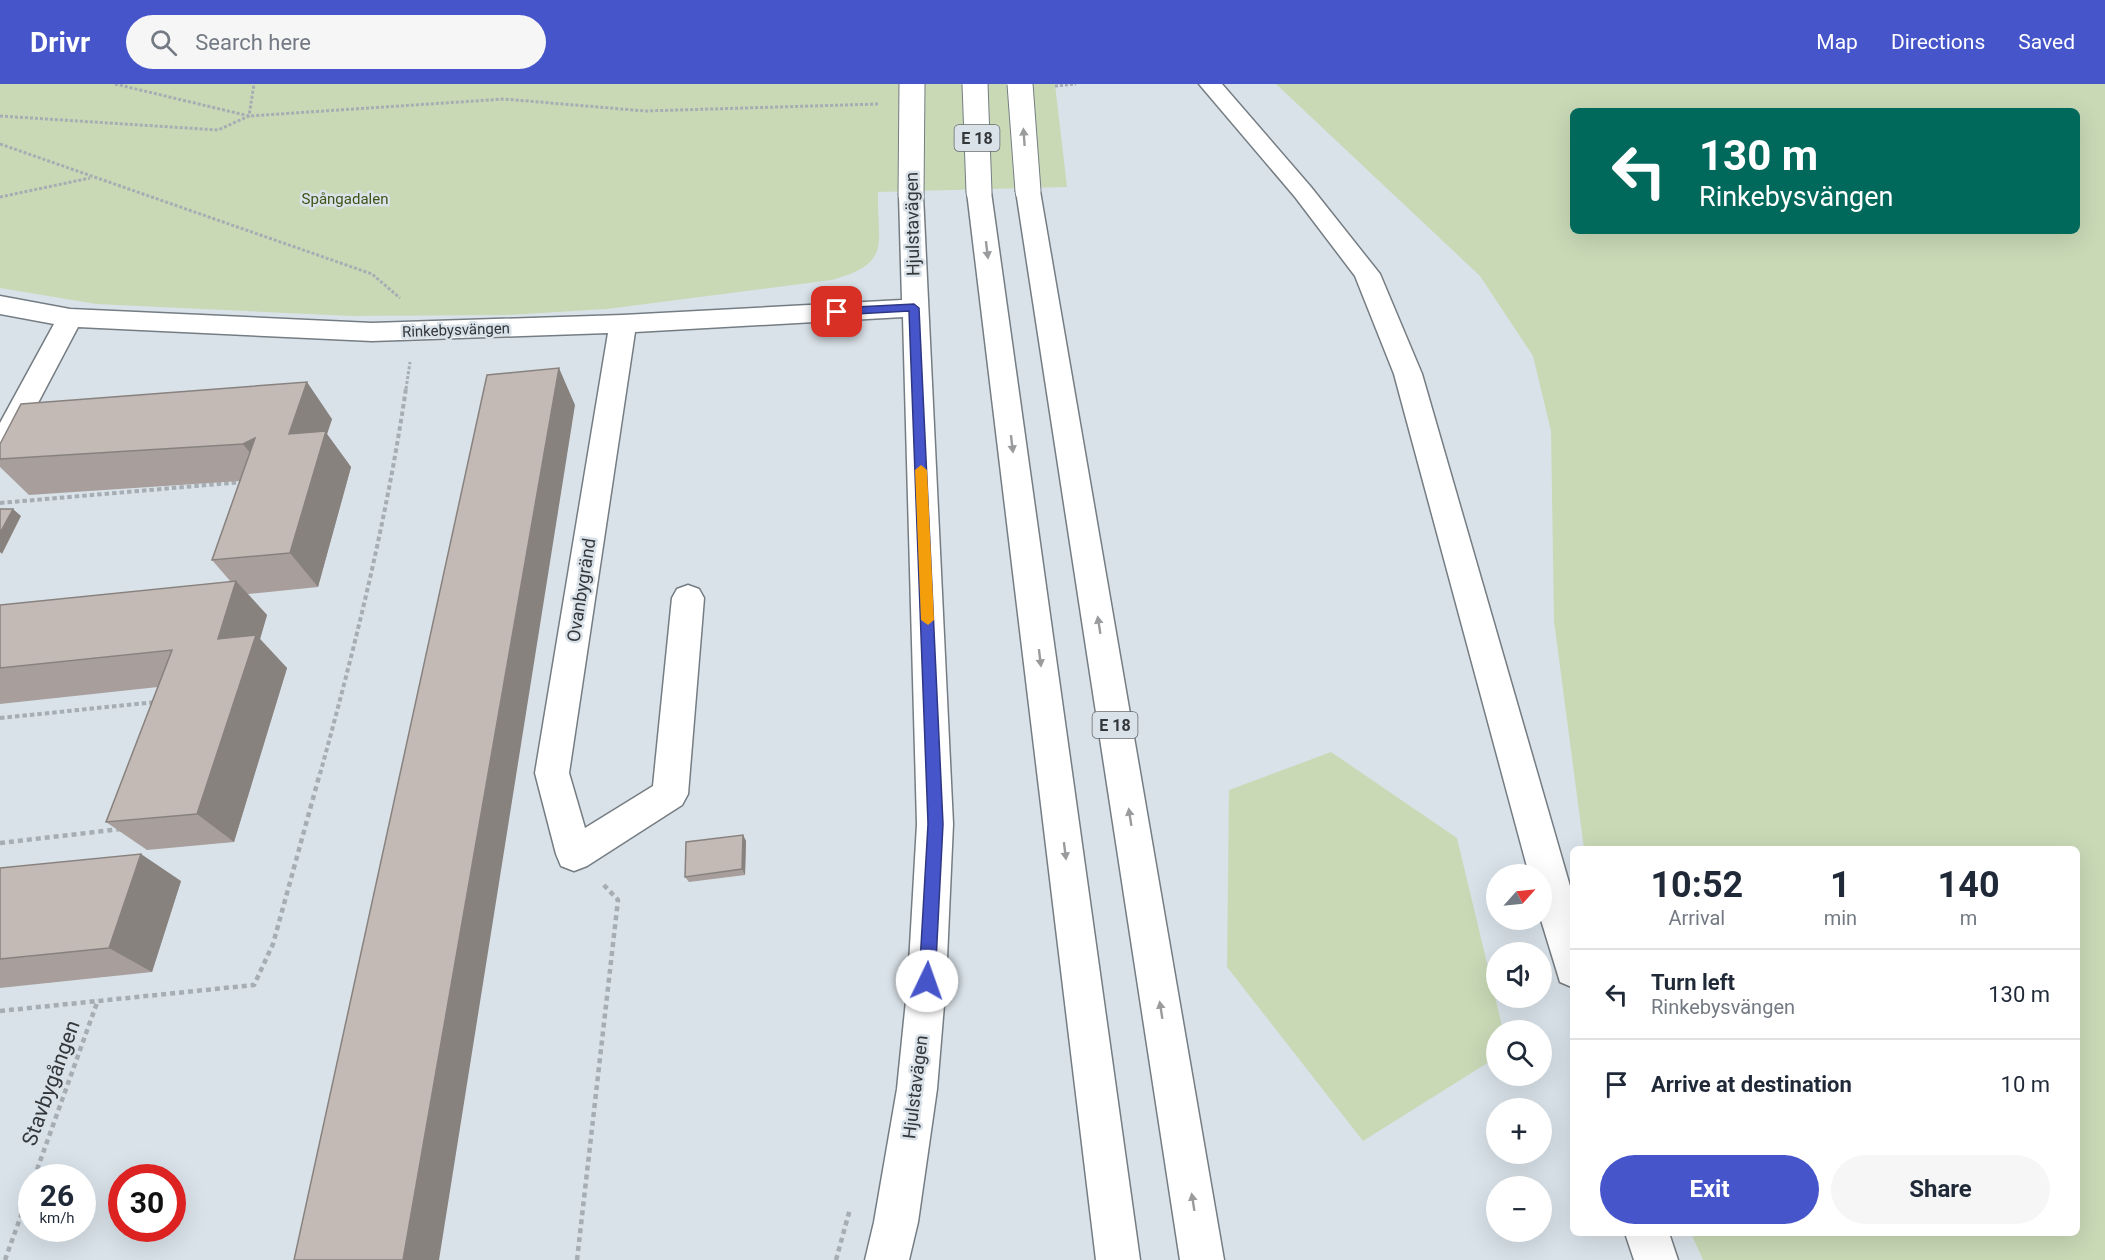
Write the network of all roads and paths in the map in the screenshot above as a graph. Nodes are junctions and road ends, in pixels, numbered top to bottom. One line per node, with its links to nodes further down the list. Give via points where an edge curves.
1 (115, 84): 9 (path)
2 (254, 84): 9 (path)
3 (912, 84): 15 (main road, Hjulstavägen, bridge)
4 (975, 84): 39 (main road, E 18, one-way to 39, bridge, via 979,192)
5 (1020, 84): 40 (main road, E 18, one-way to 5, bridge, via 1028,191)
6 (1210, 84): 28 (main road, via 1367,274 1408,374)
7 (860, 105): 9 (path, via 645,111 504,99)
8 (0, 116): 9 (path, via 218,130)
9 (249, 116)
10 (0, 144): 11 (path)
11 (92, 178): 12 (path); 13 (path, via 372,274)
12 (0, 197)
13 (402, 300)
14 (0, 305): 16 (main road, Rinkebysvängen)
15 (914, 308): 17 (main road, Rinkebysvängen); 38 (main road, Hjulstavägen, via 935,824 917,1089)
16 (70, 318): 17 (main road, Rinkebysvängen, via 372,332); 19 (main road)
17 (623, 324): 27 (main road, Ovanbygränd, via 552,773)
18 (410, 361): 29 (path, via 401,437 366,594 273,944 254,984)
19 (0, 449)
20 (248, 482): 21 (path)
21 (0, 503)
22 (688, 598): 27 (main road, via 670,794)
23 (166, 701): 24 (path)
24 (0, 718)
25 (128, 829): 26 (path)
26 (0, 843)
27 (574, 854): 36 (path, via 618,900)
28 (1570, 955)
29 (98, 1000): 30 (path); 31 (path, Stavbygången)
30 (0, 1011)
31 (39, 1164)
32 (851, 1207): 37 (path)
33 (18, 1222): 35 (path)
34 (1648, 1236): 41 (main road)
35 (4, 1260)
36 (577, 1260)
37 (836, 1260)
38 (887, 1260)
39 (1118, 1260)
40 (1202, 1260)
41 (1656, 1260)

